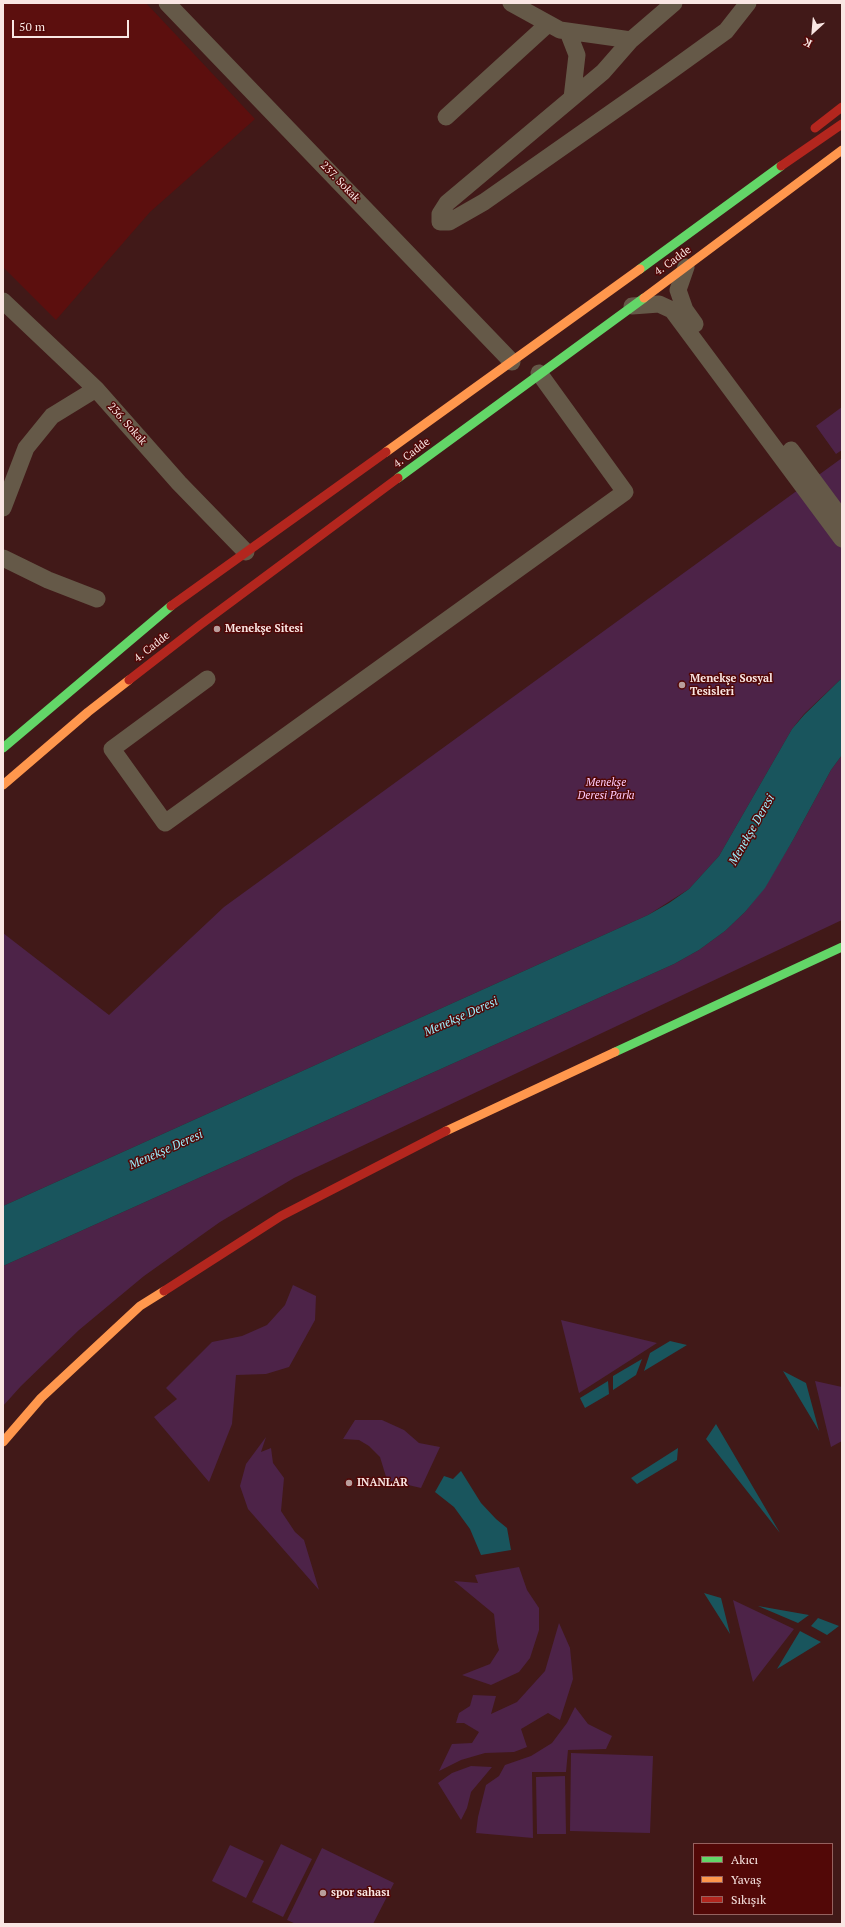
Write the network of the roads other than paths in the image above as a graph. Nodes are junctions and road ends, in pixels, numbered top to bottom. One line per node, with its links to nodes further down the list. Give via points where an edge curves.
1 (167, 3): 21 (street, 237. Sokak)
2 (511, 3): 5 (street)
3 (674, 3): 7 (street)
4 (748, 3): 8 (street, via 726,31 658,80 484,202 449,222 440,222 440,214 447,203)
5 (548, 24): 6 (street); 10 (street)
6 (568, 32): 7 (street); 8 (street, via 577,55)
7 (631, 40): 8 (street, via 603,72)
8 (572, 98)
9 (842, 107): 12 (main road)
10 (446, 116)
11 (842, 124): 16 (main road, 4. Cadde)
12 (806, 135)
13 (797, 144): 16 (main road)
14 (842, 150): 17 (main road, 4. Cadde)
15 (842, 162): 17 (main road)
16 (780, 169): 21 (main road, 4. Cadde, via 732,201)
17 (792, 186): 18 (main road, 4. Cadde)
18 (686, 267): 20 (main road, 4. Cadde); 26 (street, via 678,290 685,310)
19 (3, 301): 23 (street, 236. Sokak)
20 (632, 306): 22 (main road, 4. Cadde); 27 (street, via 659,304 672,310)
21 (512, 362): 28 (main road, 4. Cadde)
22 (539, 374): 31 (street, via 625,492 165,823 112,749); 33 (main road, 4. Cadde, via 200,625 88,712)
23 (96, 390): 24 (street, via 52,416); 28 (street, 236. Sokak)
24 (10, 468): 25 (street)
25 (3, 508)
26 (842, 519)
27 (842, 539)
28 (246, 552): 32 (main road, 4. Cadde, via 174,604)
29 (3, 558): 30 (street, via 48,580)
30 (97, 599)
31 (207, 679)
32 (3, 748)
33 (3, 786)
34 (842, 947): 35 (main road, via 449,1129 281,1216 140,1306 41,1398)
35 (3, 1442)

